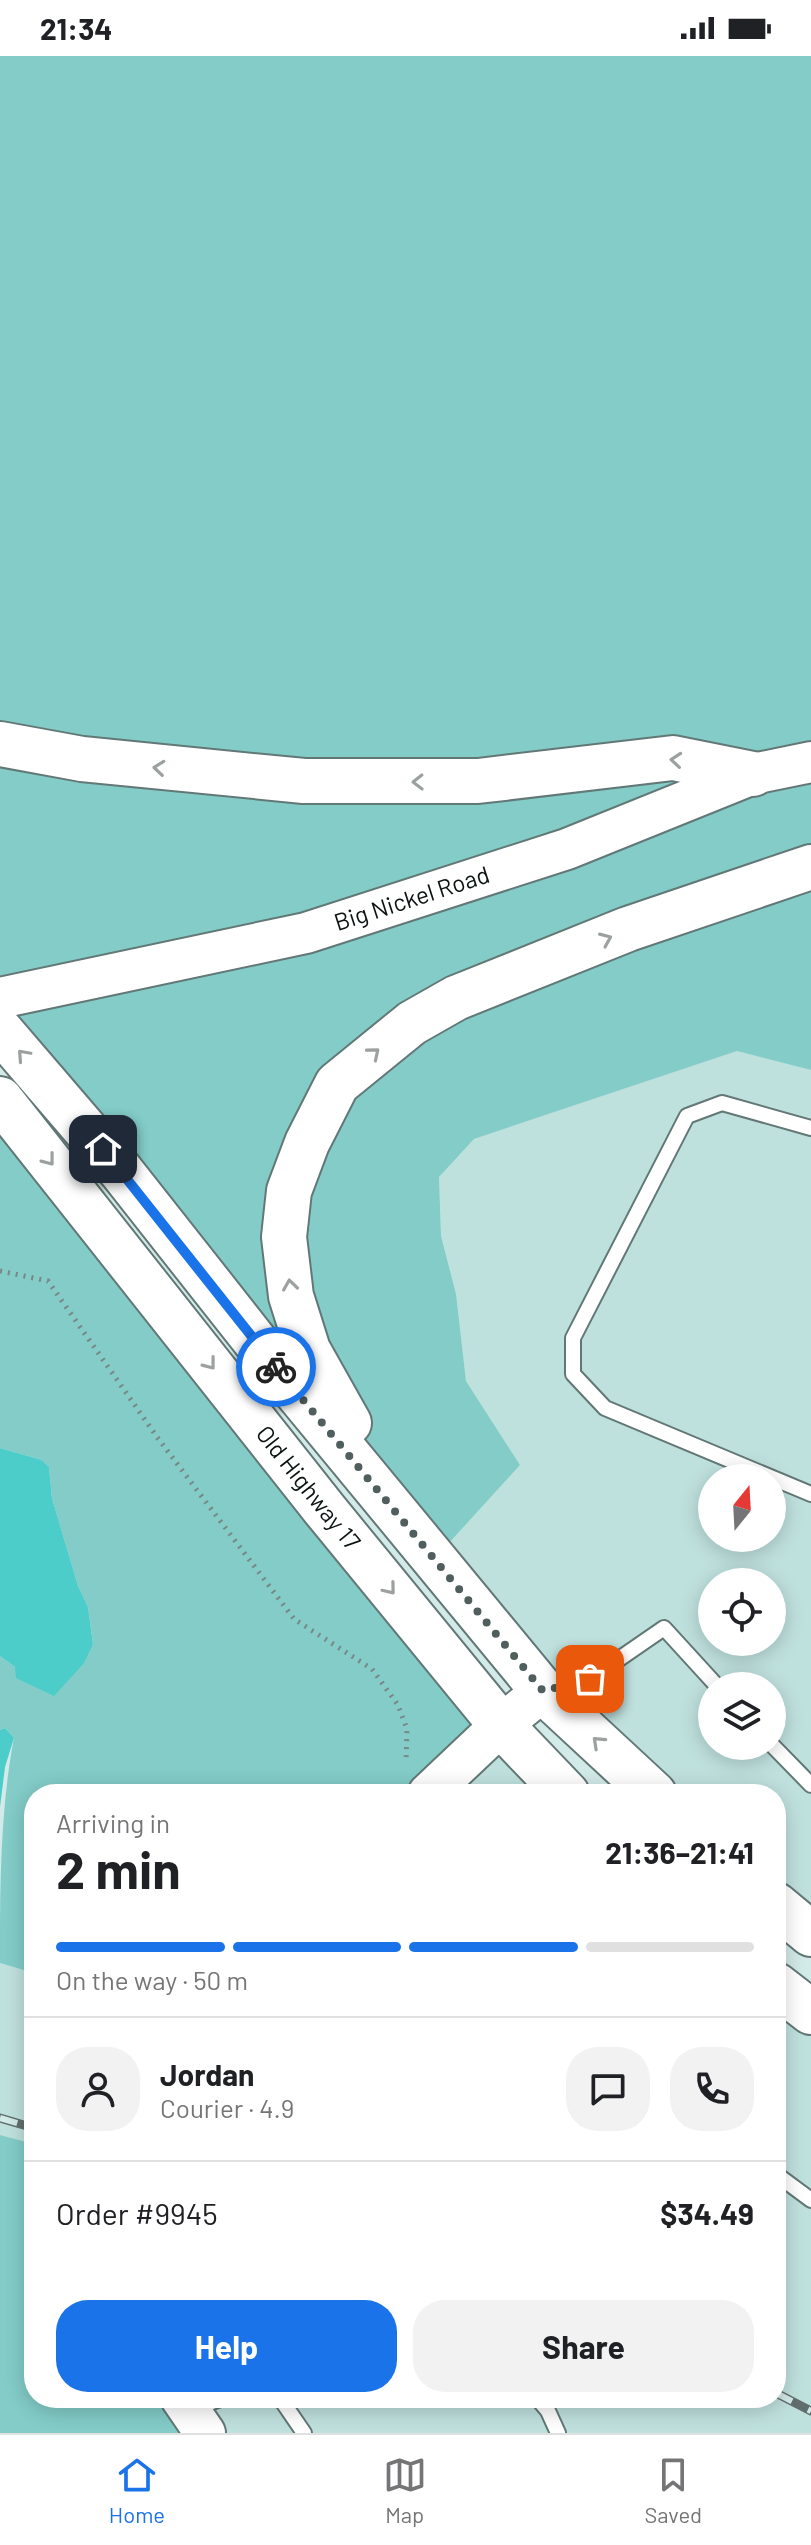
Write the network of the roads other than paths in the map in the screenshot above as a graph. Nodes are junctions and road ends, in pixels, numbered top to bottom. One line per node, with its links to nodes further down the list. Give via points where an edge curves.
1 (0, 744): 3 (main road, one-way to 1, via 673,758 478,781 304,781 82,759)
2 (811, 762): 3 (main road, Big Nickel Road)
3 (753, 774): 5 (main road, Big Nickel Road, via 567,849 306,933)
4 (811, 867): 9 (main road, one-way to 4, via 361,1443 308,1350 291,1296 284,1237 289,1191 337,1084 412,1023 456,998 628,929)
5 (0, 998)
6 (0, 1030): 9 (main road, one-way to 6)
7 (0, 1099): 13 (main road, Old Highway 17, one-way to 13)
8 (811, 1128): 10 (lane, via 722,1103 687,1116 573,1338 573,1374 605,1408)
9 (374, 1484): 12 (main road)
10 (811, 1494)
11 (704, 1672): 12 (lane, via 664,1628 590,1679)
12 (543, 1691): 13 (main road); 17 (main road, one-way to 12)
13 (501, 1725): 15 (main road); 16 (main road, Old Highway 17)
14 (786, 1759): 18 (lane)
15 (439, 1784)
16 (557, 1784)
17 (643, 1784)
18 (811, 1785)
19 (786, 1913): 20 (main road)
20 (811, 1934)
21 (786, 1993): 22 (main road)
22 (811, 2012)
23 (786, 2181): 24 (lane)
24 (811, 2200)
25 (287, 2408): 27 (lane)
26 (545, 2408): 28 (lane)
27 (304, 2433)
28 (558, 2433)

